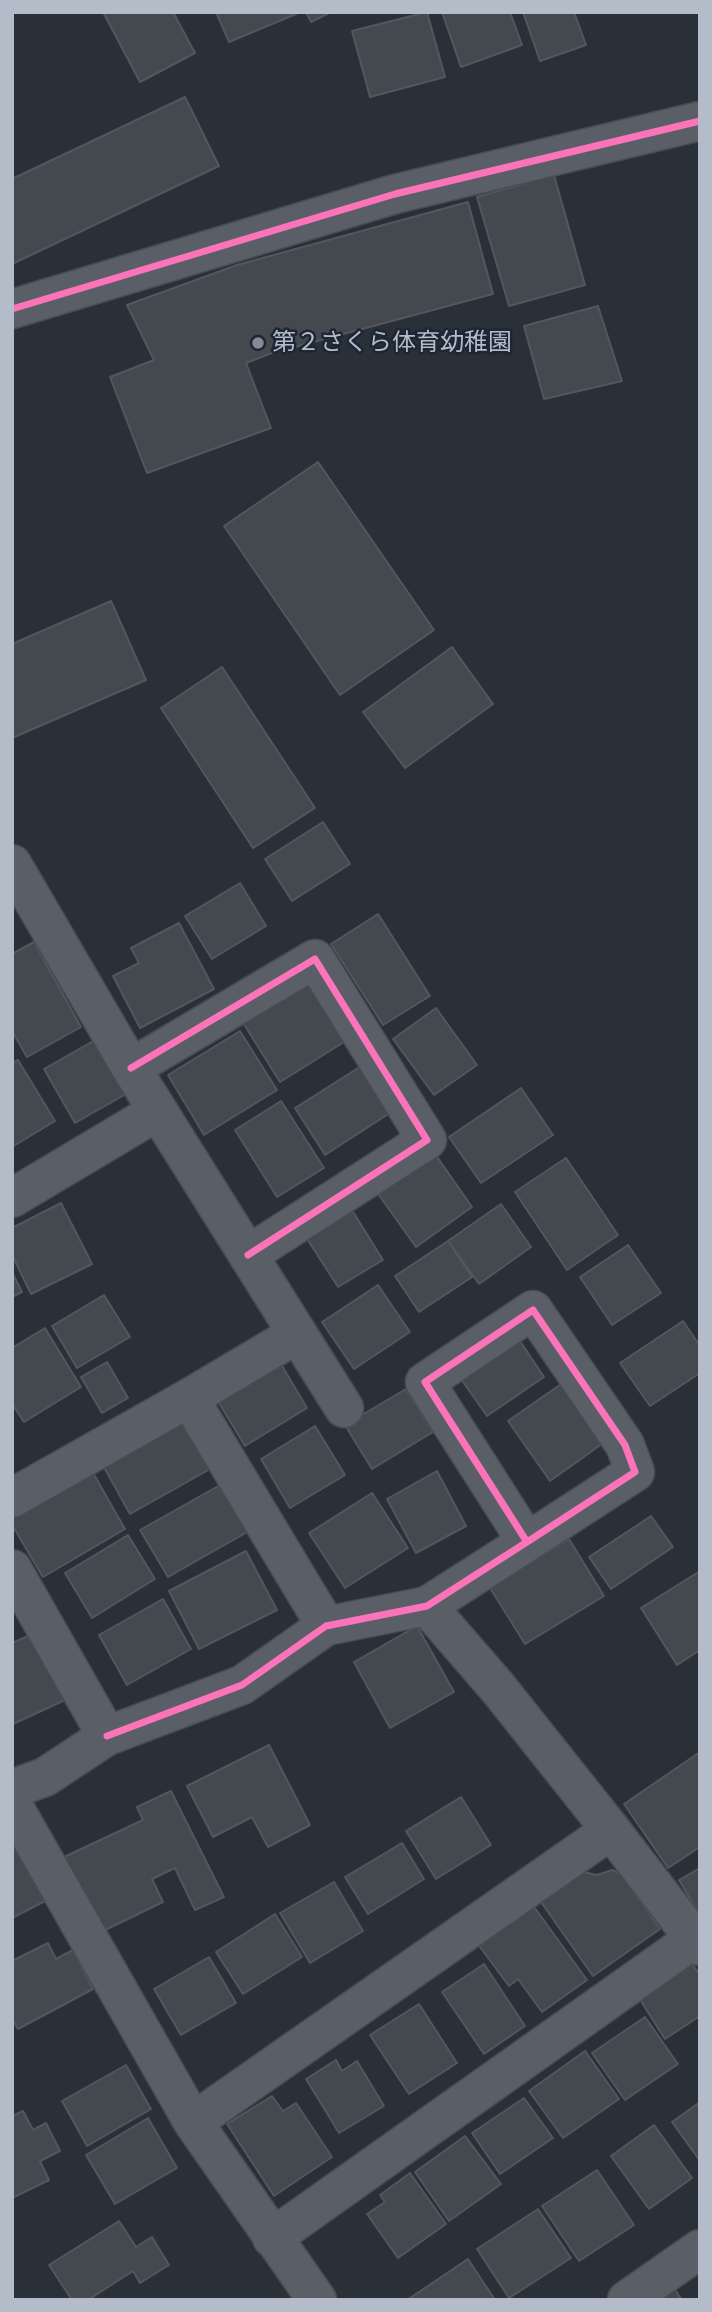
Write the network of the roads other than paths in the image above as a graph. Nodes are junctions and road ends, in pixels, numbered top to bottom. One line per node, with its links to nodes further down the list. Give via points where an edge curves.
1 (700, 121): 2 (street, via 395,194)
2 (12, 309)
3 (12, 864): 4 (street)
4 (131, 1068): 5 (street); 7 (street, via 315,959 427,1140)
5 (158, 1111): 6 (street); 7 (street)
6 (12, 1198)
7 (248, 1255): 8 (street)
8 (297, 1334): 9 (street); 10 (street)
9 (189, 1398): 11 (street); 15 (street)
10 (344, 1408)
11 (12, 1497)
12 (527, 1542): 12 (street, via 635,1472 625,1445 533,1310 425,1381); 14 (street)
13 (12, 1569): 16 (street)
14 (427, 1606): 15 (street); 19 (street)
15 (326, 1626): 16 (street, via 242,1685)
16 (107, 1736): 17 (street, via 45,1777)
17 (12, 1789)
18 (12, 1804): 21 (street)
19 (611, 1830): 20 (street); 21 (street)
20 (697, 1942): 22 (street)
21 (193, 2122): 22 (street)
22 (272, 2238): 24 (street)
23 (700, 2249): 25 (street)
24 (317, 2300)
25 (627, 2300)

